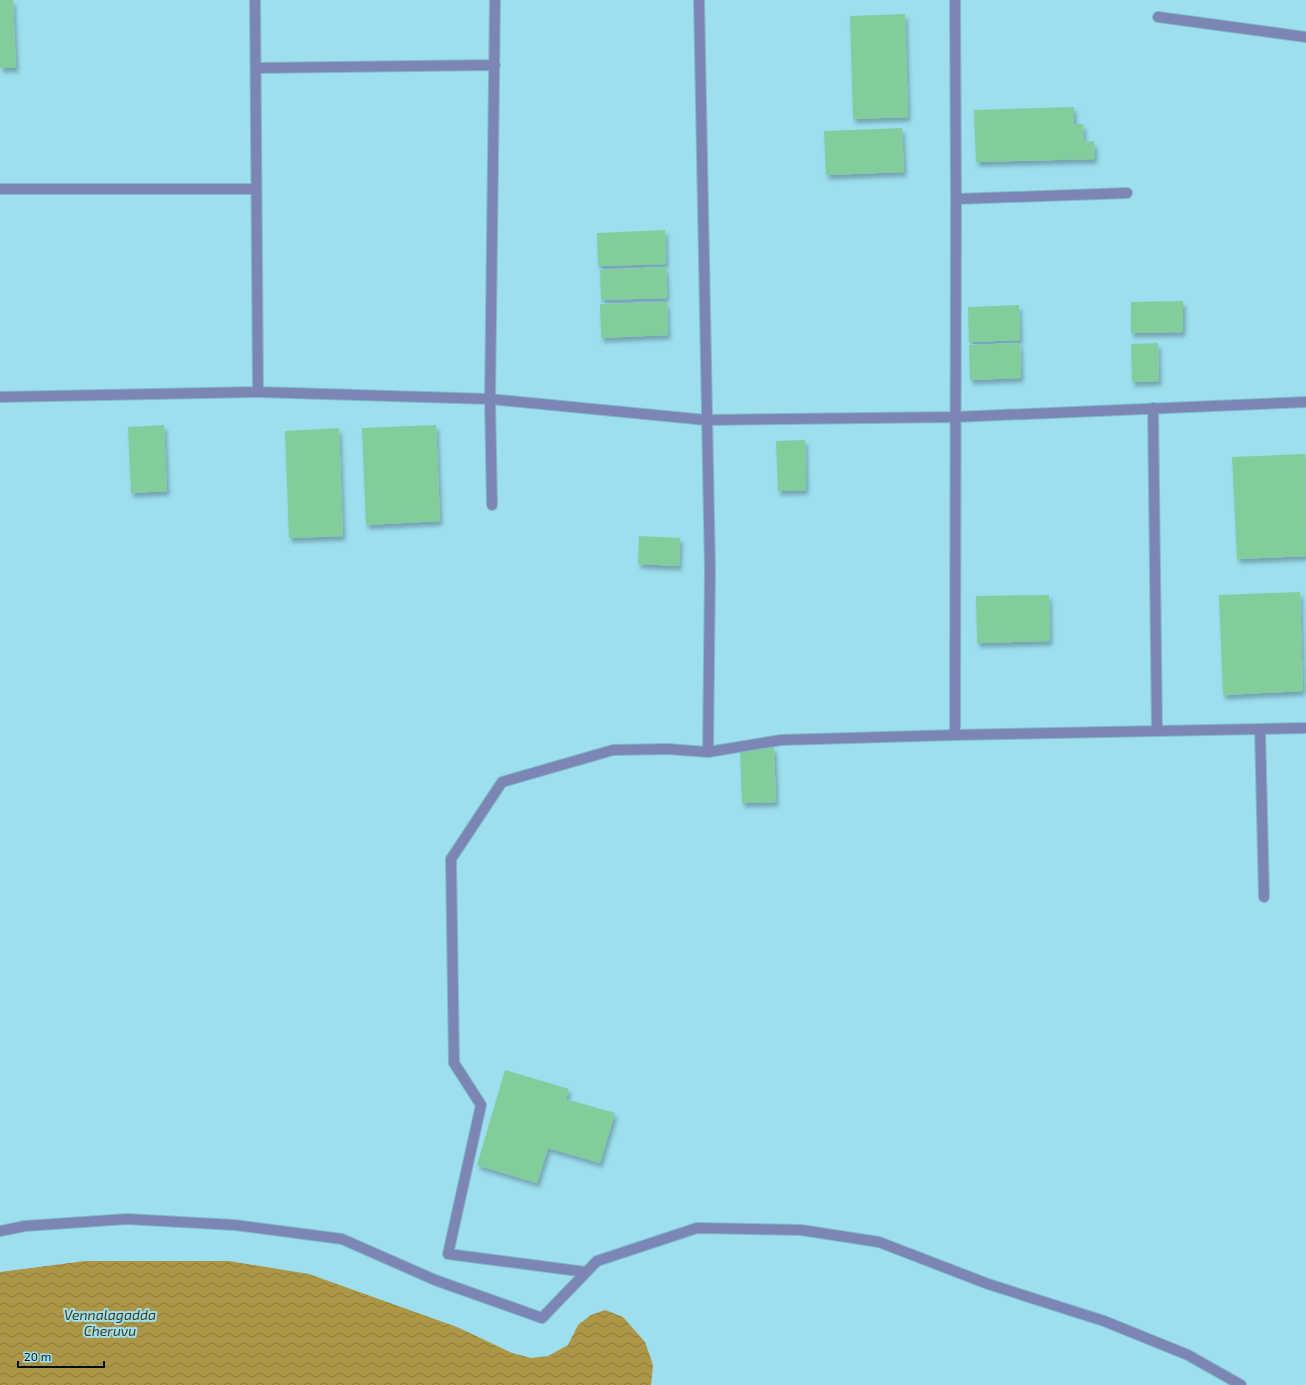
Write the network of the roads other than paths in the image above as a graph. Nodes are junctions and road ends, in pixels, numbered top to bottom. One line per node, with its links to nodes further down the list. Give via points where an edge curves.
1 (255, 0): 8 (street)
2 (495, 0): 7 (street)
3 (699, 0): 19 (street)
4 (955, 0): 12 (street)
5 (1158, 17): 6 (street)
6 (1306, 37)
7 (495, 65): 8 (street); 15 (street)
8 (256, 68): 10 (street)
9 (0, 189): 10 (street)
10 (256, 189): 13 (street)
11 (1127, 193): 12 (street)
12 (956, 199): 18 (street)
13 (258, 392): 14 (street); 15 (street)
14 (0, 397)
15 (490, 399): 19 (street); 20 (street)
16 (1306, 402): 17 (street)
17 (1153, 408): 18 (street); 23 (street)
18 (956, 417): 19 (street); 24 (street)
19 (706, 420): 25 (street, via 710,570)
20 (492, 505)
21 (1306, 728): 22 (street)
22 (1260, 729): 23 (street); 26 (street)
23 (1157, 731): 24 (street)
24 (955, 735): 25 (street, via 781,740)
25 (708, 752): 28 (street, via 667,749 613,750 502,782 451,859 454,1063 481,1105 448,1254)
26 (1264, 897)
27 (0, 1231): 28 (street, via 25,1226 127,1219 235,1225 342,1239 435,1280 542,1318)
28 (586, 1272): 29 (street, via 597,1261 697,1228 801,1230 879,1242 988,1284 1118,1327 1188,1355)
29 (1241, 1385)

